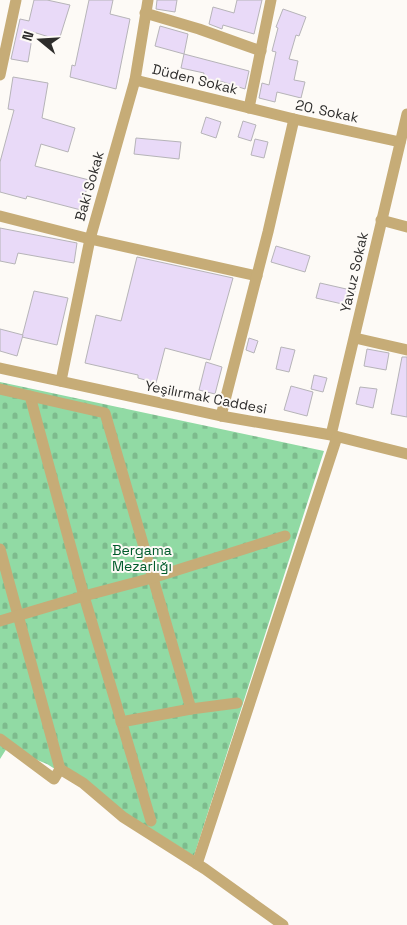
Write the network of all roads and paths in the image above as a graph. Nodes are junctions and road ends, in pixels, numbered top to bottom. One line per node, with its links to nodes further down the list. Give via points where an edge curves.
1 (16, 0): 5 (street)
2 (271, 0): 4 (street)
3 (145, 4): 4 (street, via 199,29); 6 (street, Baki Sokak)
4 (260, 51): 7 (street)
5 (0, 75)
6 (134, 80): 7 (street, Düden Sokak); 14 (street, Baki Sokak)
7 (249, 108): 9 (street, 20. Sokak)
8 (407, 114): 10 (street, Yavuz Sokak)
9 (294, 119): 10 (street, 20. Sokak); 15 (street)
10 (400, 142): 12 (street, Yavuz Sokak)
11 (0, 216): 14 (street)
12 (381, 220): 13 (street); 16 (street, Yavuz Sokak)
13 (407, 227)
14 (90, 239): 15 (street); 19 (street, Baki Sokak)
15 (256, 276): 22 (street)
16 (355, 338): 17 (street); 23 (street, Yavuz Sokak)
17 (407, 350)
18 (0, 368): 19 (street, Yeşilırmak Caddesi)
19 (61, 382): 22 (street, Yeşilırmak Caddesi)
20 (0, 389): 21 (street)
21 (30, 396): 27 (street, via 105,413); 28 (street)
22 (221, 416): 23 (street, Yeşilırmak Caddesi)
23 (334, 436): 24 (street, Yeşilırmak Caddesi); 37 (street, Yavuz Sokak)
24 (407, 454)
25 (285, 536): 27 (street)
26 (0, 549): 29 (street)
27 (152, 578): 28 (street); 32 (street)
28 (84, 596): 29 (street); 33 (street)
29 (19, 616): 30 (street); 35 (street)
30 (0, 621)
31 (237, 703): 32 (street)
32 (191, 709): 33 (street)
33 (121, 722): 36 (street)
34 (0, 739): 35 (street)
35 (57, 774): 37 (street, via 83,784 123,817)
36 (151, 821)
37 (197, 864): 38 (street)
38 (283, 925)

